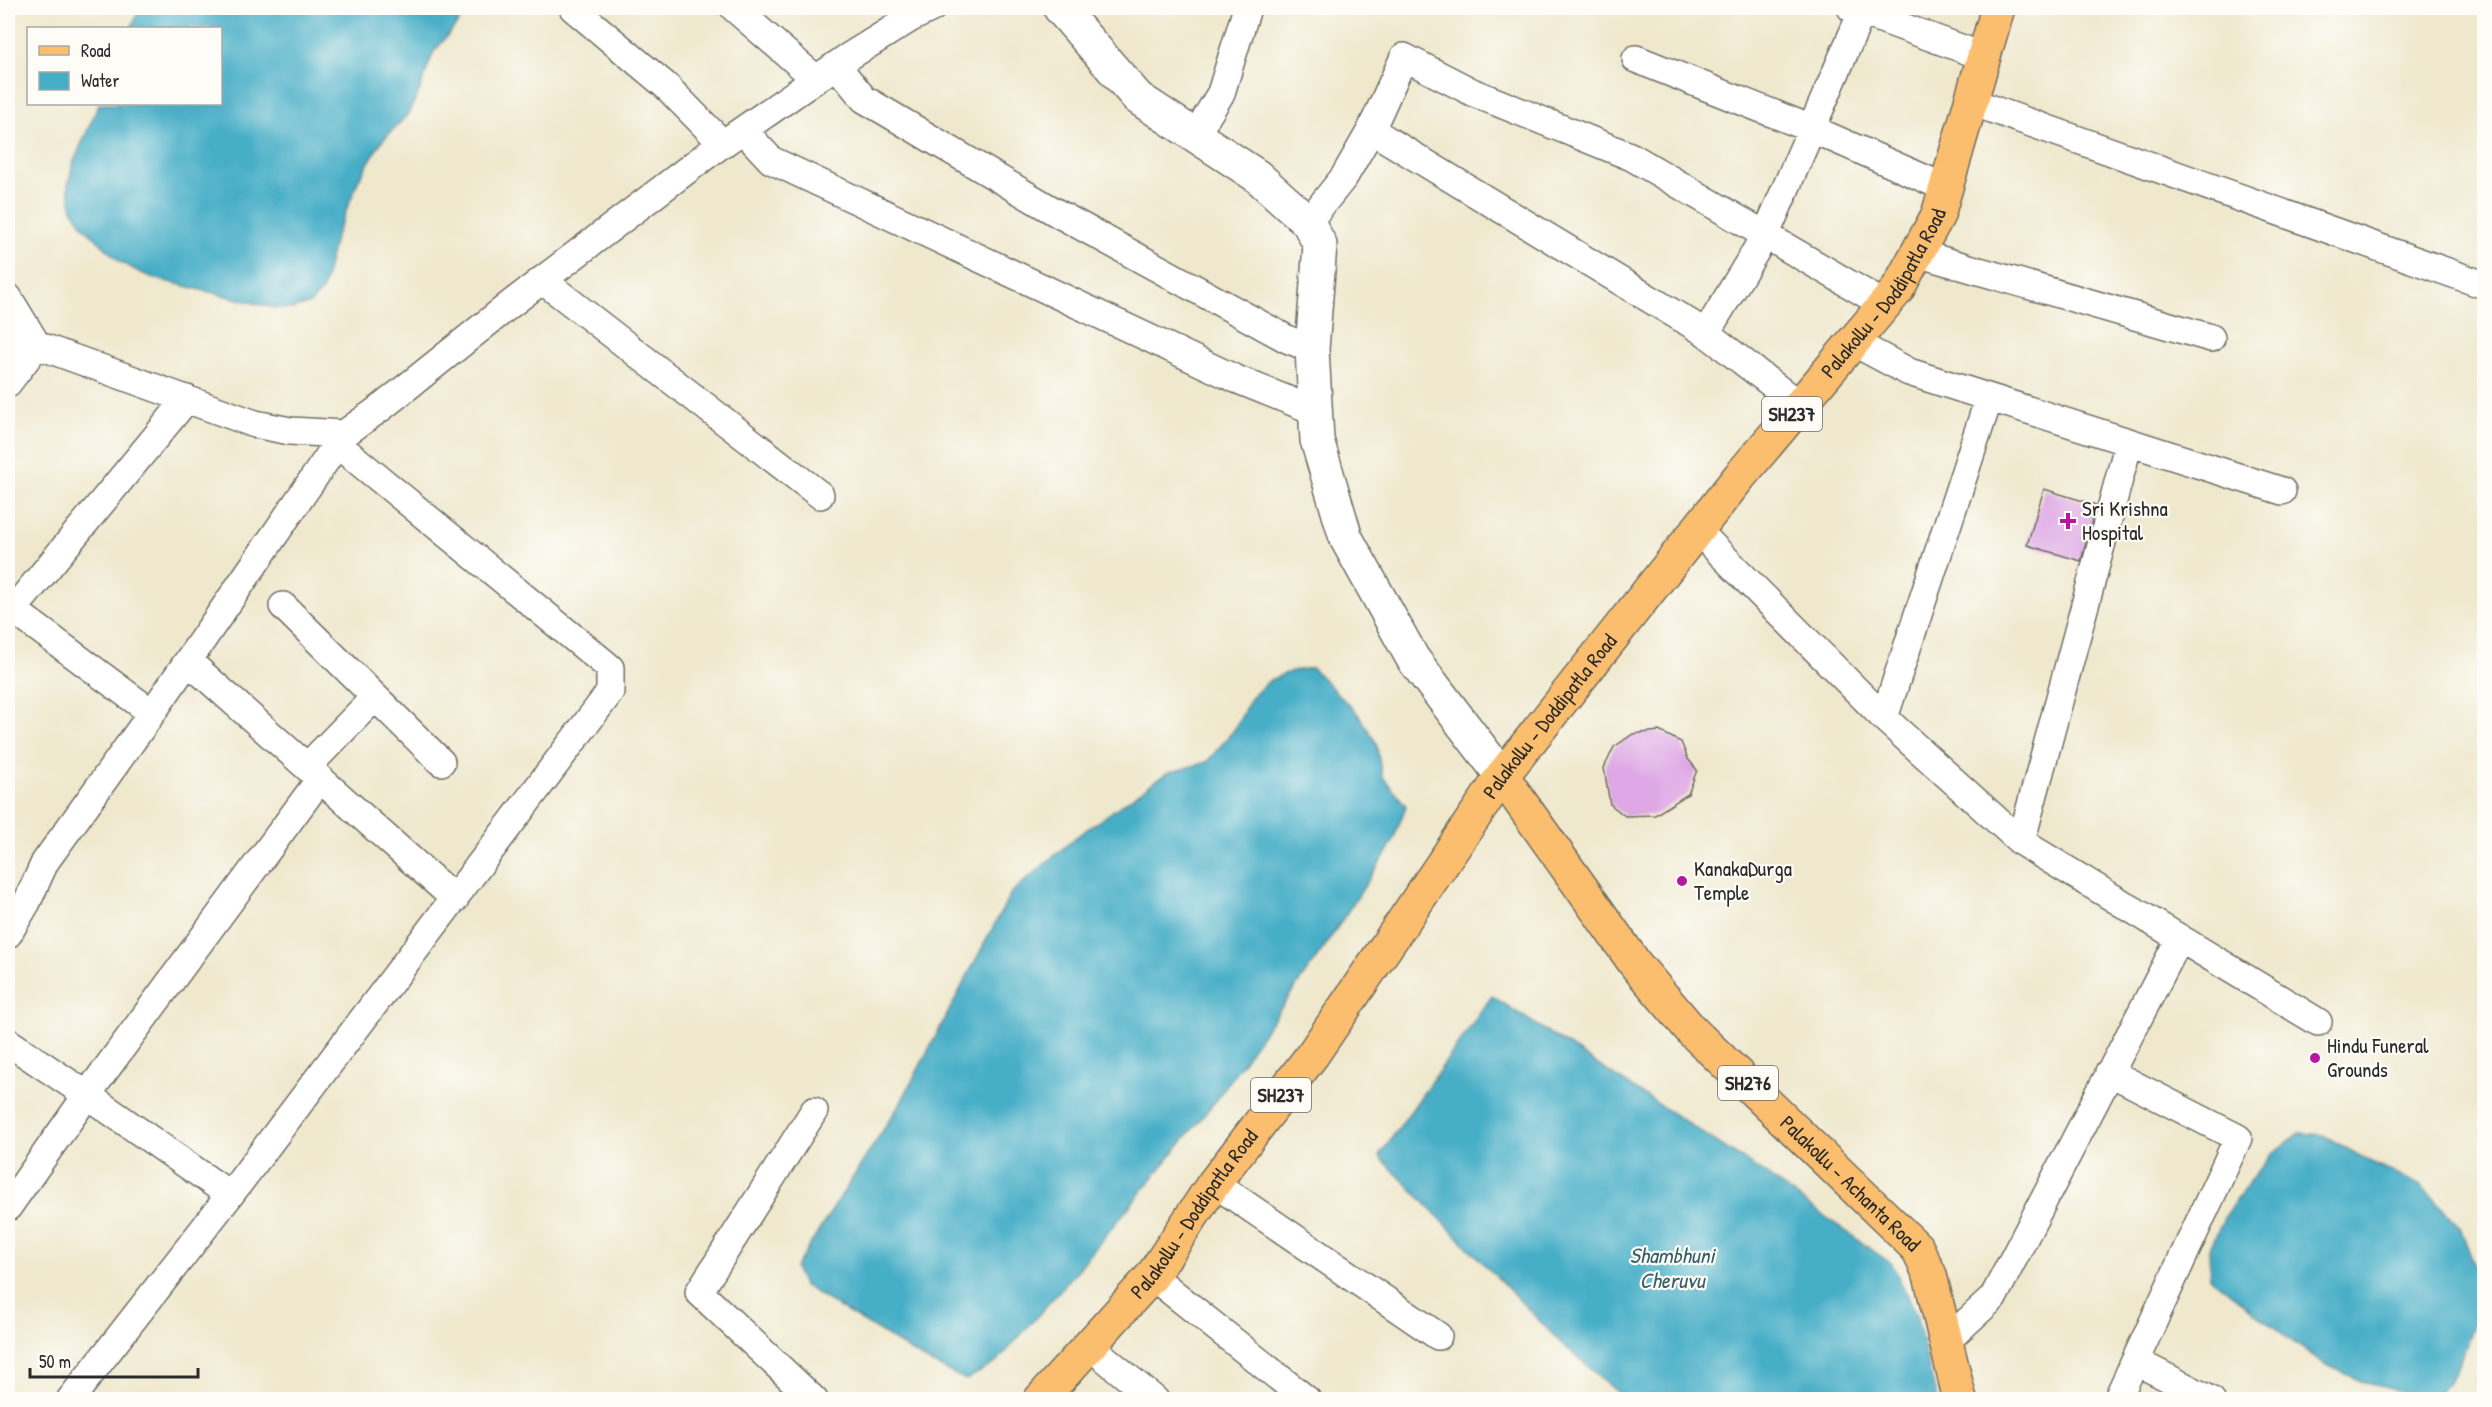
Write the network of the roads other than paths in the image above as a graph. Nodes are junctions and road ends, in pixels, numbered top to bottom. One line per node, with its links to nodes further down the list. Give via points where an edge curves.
1 (573, 8): 15 (street)
2 (734, 8): 10 (street)
3 (932, 8): 10 (street)
4 (1060, 8): 14 (street, via 1138,98)
5 (1247, 8): 14 (street, via 1221,93)
6 (1998, 8): 8 (main road, Palakollu - Doddipatla Road / SH237)
7 (1857, 10): 8 (street); 12 (street)
8 (1985, 57): 11 (main road, Palakollu - Doddipatla Road / SH237)
9 (1636, 59): 12 (street)
10 (826, 72): 15 (street); 29 (street, via 864,99 1057,213)
11 (1972, 102): 16 (main road, Palakollu - Doddipatla Road / SH237); 21 (street)
12 (1812, 129): 16 (street); 18 (street)
13 (1371, 130): 17 (street, via 1344,177); 18 (street, via 1404,57 1474,93 1632,157); 24 (street)
14 (1195, 135): 17 (street, via 1257,176)
15 (733, 137): 20 (street); 34 (street, via 771,160 1215,370)
16 (1946, 188): 19 (main road, Palakollu - Doddipatla Road / SH237, via 1938,215)
17 (1308, 222): 29 (street, via 1320,245)
18 (1766, 234): 23 (street); 24 (street)
19 (1917, 253): 23 (main road, Palakollu - Doddipatla Road / SH237); 26 (street)
20 (542, 280): 35 (street); 38 (street)
21 (2484, 285)
22 (8, 297): 28 (street)
23 (1885, 305): 27 (main road, Palakollu - Doddipatla Road / SH237)
24 (1706, 333): 33 (street)
25 (8, 338): 28 (street)
26 (2211, 338)
27 (1853, 342): 31 (street, via 1909,372); 33 (main road, Palakollu - Doddipatla Road / SH237)
28 (38, 345): 30 (street); 32 (street)
29 (1312, 349): 34 (street)
30 (8, 383)
31 (1989, 398): 36 (street); 45 (street)
32 (187, 399): 35 (street, via 255,424); 41 (street)
33 (1799, 405): 39 (main road, Palakollu - Doddipatla Road / SH237)
34 (1315, 411): 48 (street, via 1317,440 1346,538 1413,659)
35 (340, 439): 42 (street); 50 (street, via 610,668 610,692)
36 (2129, 442): 37 (street); 49 (street)
37 (2282, 491)
38 (820, 495)
39 (1697, 530): 45 (street); 48 (main road, Palakollu - Doddipatla Road / SH237)
40 (283, 606): 43 (street)
41 (10, 608): 44 (street)
42 (188, 661): 44 (street); 47 (street)
43 (374, 698): 46 (street); 47 (street)
44 (152, 712): 51 (street, via 45,862)
45 (1884, 718): 49 (street)
46 (441, 762)
47 (314, 773): 50 (street); 56 (street)
48 (1502, 776): 58 (main road, Palakollu - Doddipatla Road / SH237, via 1313,1054); 63 (main road, Palakollu - Achanta Road / SH276, via 1636,965 1692,1031 1917,1248 1930,1275)
49 (2021, 842): 52 (street)
50 (455, 899): 59 (street)
51 (8, 934)
52 (2180, 938): 53 (street); 55 (street)
53 (2318, 1022)
54 (8, 1042): 56 (street)
55 (2109, 1072): 63 (street, via 1993,1298); 65 (street, via 2238,1138)
56 (87, 1095): 59 (street); 60 (street)
57 (814, 1111): 67 (street, via 699,1292)
58 (1214, 1183): 61 (main road, Palakollu - Doddipatla Road / SH237); 62 (street)
59 (230, 1195): 66 (street)
60 (8, 1207)
61 (1152, 1276): 64 (main road, Palakollu - Doddipatla Road / SH237); 70 (street)
62 (1438, 1336)
63 (1945, 1342): 71 (main road, Palakollu - Achanta Road / SH276)
64 (1090, 1346): 68 (main road, Palakollu - Doddipatla Road / SH237); 69 (street)
65 (2134, 1361): 72 (street); 73 (street)
66 (70, 1400)
67 (814, 1400)
68 (1040, 1400)
69 (1155, 1400)
70 (1307, 1400)
71 (1960, 1400)
72 (2117, 1400)
73 (2211, 1400)

